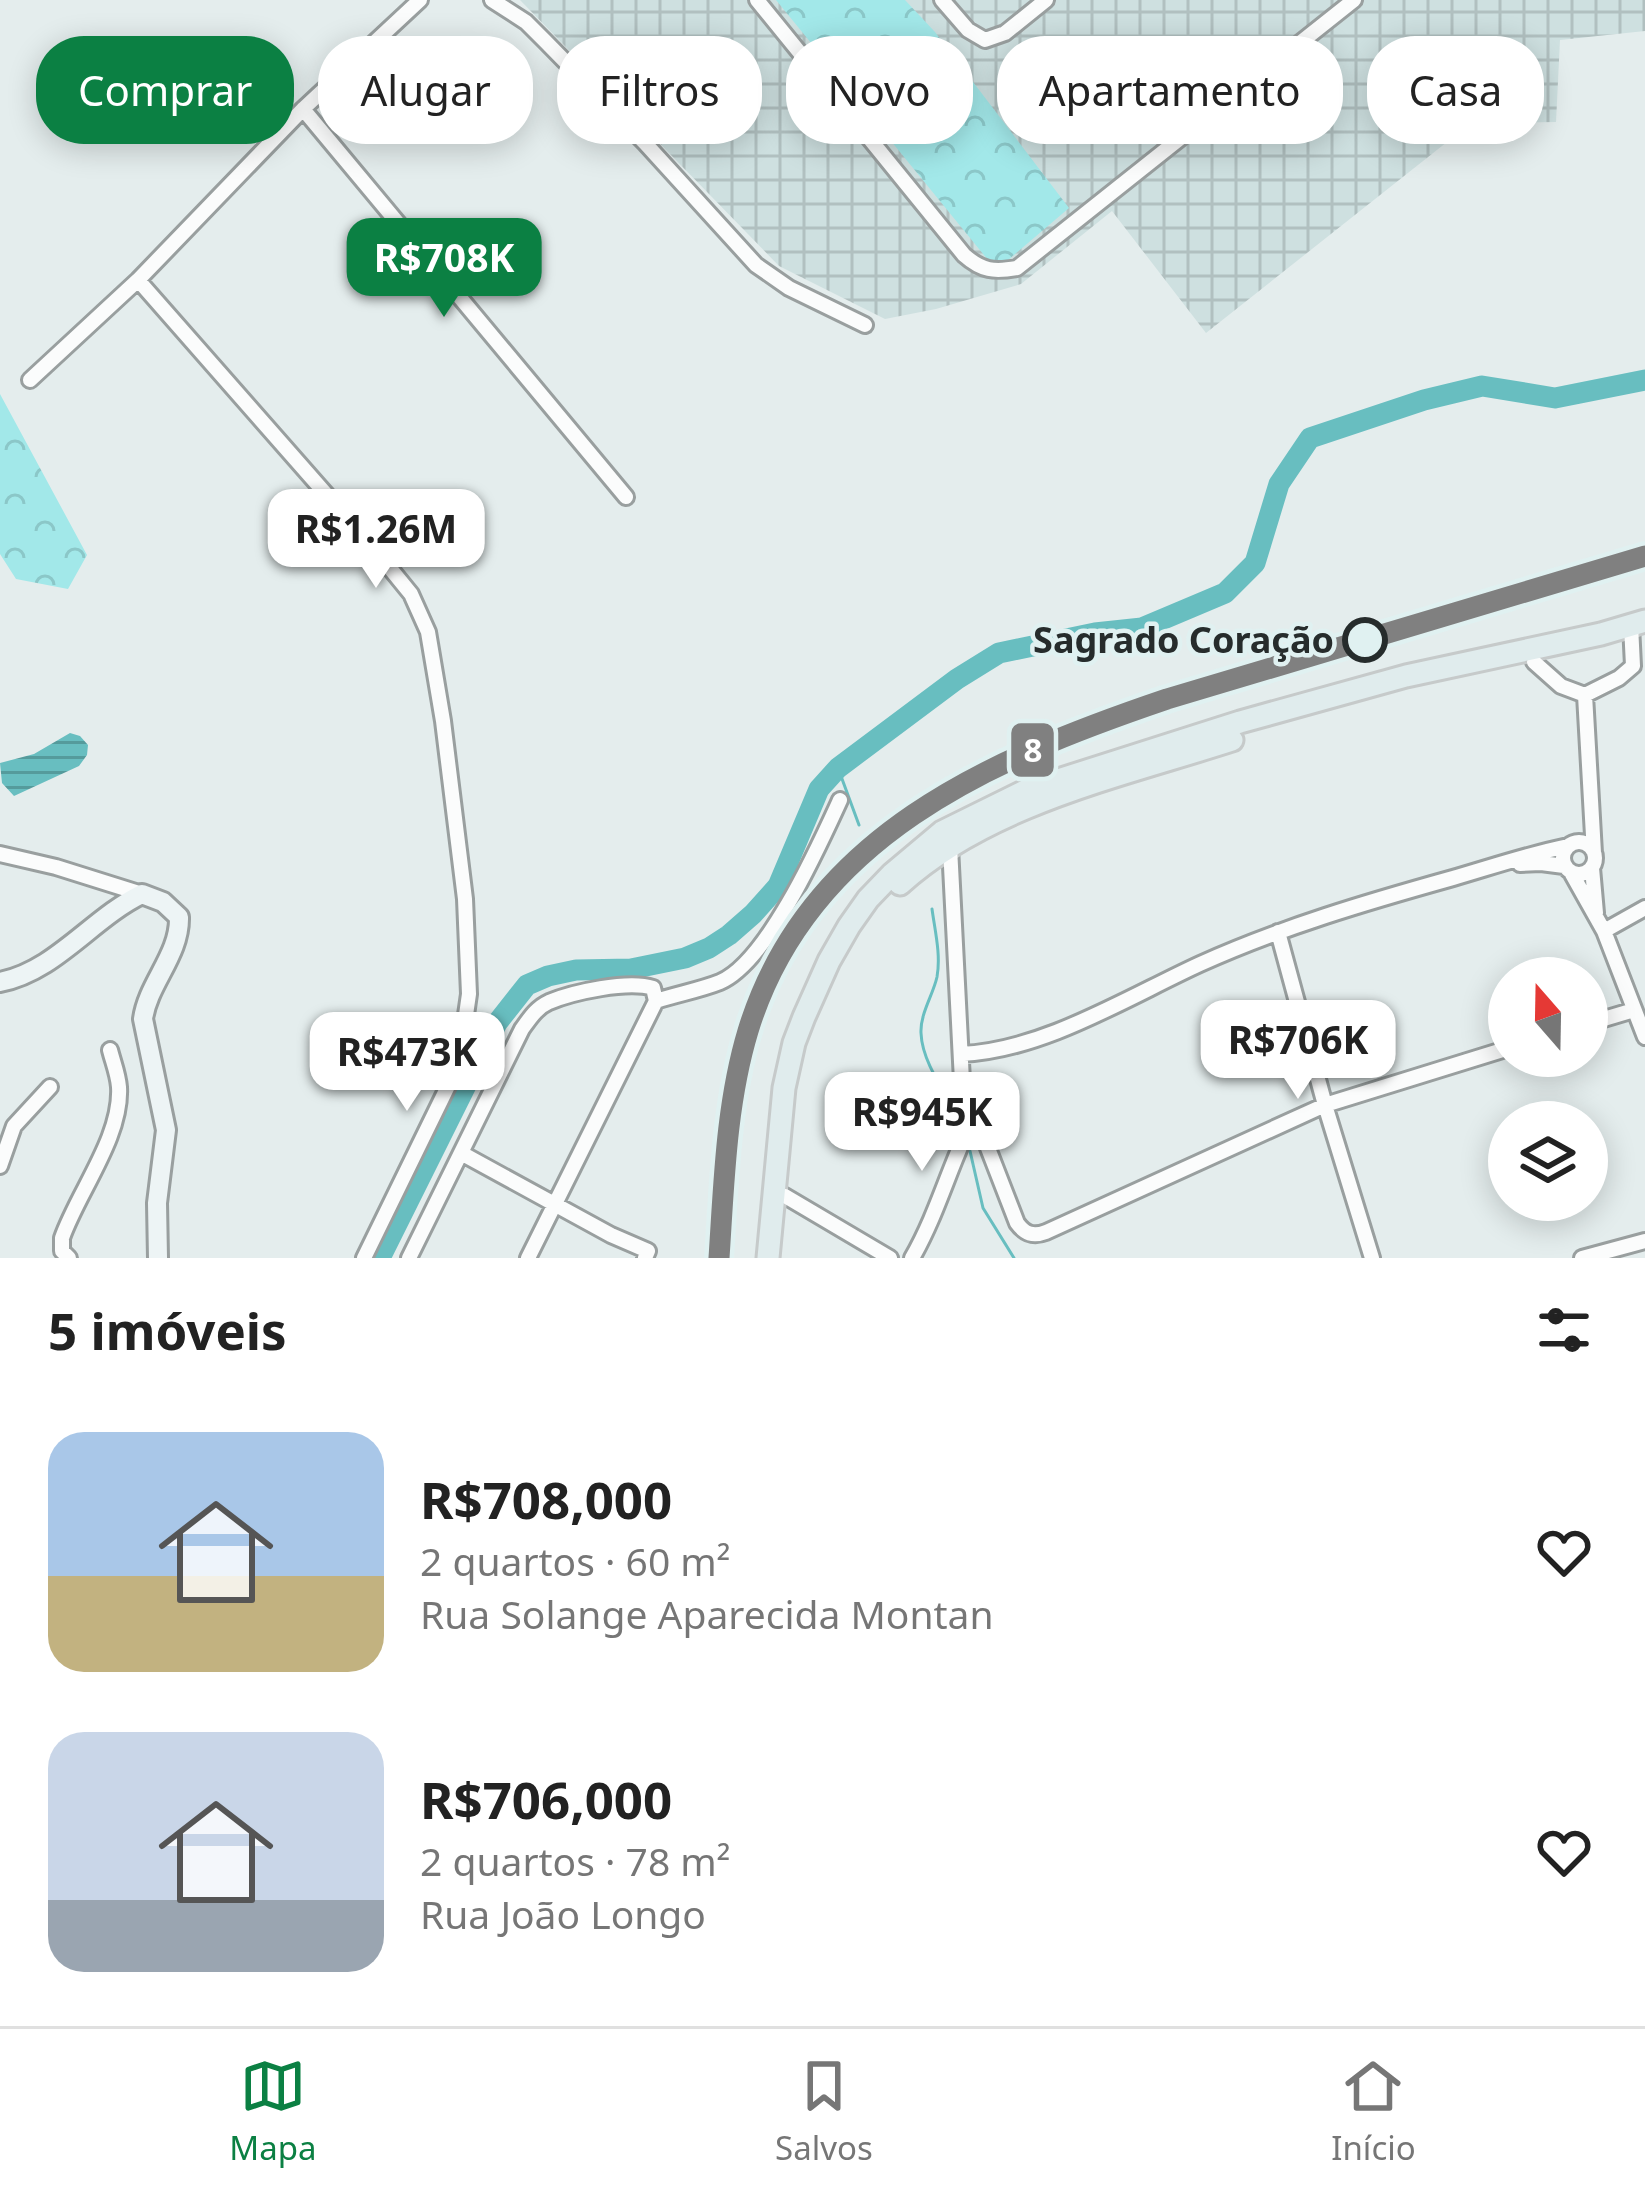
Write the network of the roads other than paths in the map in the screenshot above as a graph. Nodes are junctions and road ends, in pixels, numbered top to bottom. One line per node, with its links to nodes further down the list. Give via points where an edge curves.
1 (420, 0): 7 (street)
2 (492, 0): 9 (street, via 546,42 756,265)
3 (757, 0): 6 (street, via 964,255 996,272 1017,268)
4 (942, 0): 5 (street, via 985,40)
5 (1046, 0)
6 (1354, 0)
7 (303, 109): 8 (street); 11 (street)
8 (138, 280): 10 (street); 49 (street, via 376,550 428,632 465,899 469,994 451,1080)
9 (865, 326)
10 (30, 380)
11 (626, 497)
12 (1638, 630): 13 (main road); 14 (main road); 15 (street)
13 (1557, 642): 14 (main road); 18 (main road, via 1240,722)
14 (1534, 662): 16 (street); 21 (main road, via 1242,737 1059,796)
15 (1639, 667): 16 (street)
16 (1585, 695): 17 (street)
17 (1590, 789): 20 (street); 23 (street)
18 (1022, 792): 21 (main road, via 954,836); 52 (main road, via 942,832 892,874 849,926 788,1064)
19 (840, 800): 31 (street, via 747,963 723,981)
20 (1570, 845): 23 (street, via 1583,843); 24 (street); 25 (street, via 1563,856)
21 (950, 847): 36 (street); 43 (main road, via 882,904 819,1010 799,1070)
22 (0, 854): 26 (street)
23 (1593, 861): 25 (street, via 1583,874); 28 (street)
24 (1503, 864): 25 (street); 29 (street)
25 (1569, 870): 28 (street)
26 (142, 894): 30 (main road, via 39,968); 48 (main road, via 179,917 143,1019 166,1130)
27 (1645, 908): 28 (street)
28 (1601, 924): 32 (street)
29 (1278, 932): 36 (street, via 1033,1039); 39 (street)
30 (0, 982)
31 (656, 1001): 41 (street, via 653,988 633,985 546,1003 533,1013); 44 (street)
32 (1634, 1010): 33 (street); 34 (street)
33 (1608, 1018)
34 (1645, 1037)
35 (110, 1050): 47 (street, via 119,1099 62,1238)
36 (961, 1054): 40 (street)
37 (1488, 1055): 39 (street)
38 (50, 1087): 42 (street, via 14,1126)
39 (1325, 1105): 40 (street, via 1034,1235 1021,1228); 56 (street)
40 (975, 1114): 55 (street)
41 (460, 1154): 44 (street); 50 (street)
42 (0, 1166)
43 (785, 1196): 53 (main road); 54 (street)
44 (554, 1204): 46 (street); 51 (street)
45 (1645, 1241): 57 (street)
46 (646, 1254)
47 (69, 1258)
48 (158, 1258)
49 (364, 1258)
50 (409, 1258)
51 (528, 1258)
52 (769, 1258)
53 (780, 1258)
54 (890, 1258)
55 (912, 1258)
56 (1372, 1258)
57 (1582, 1258)

